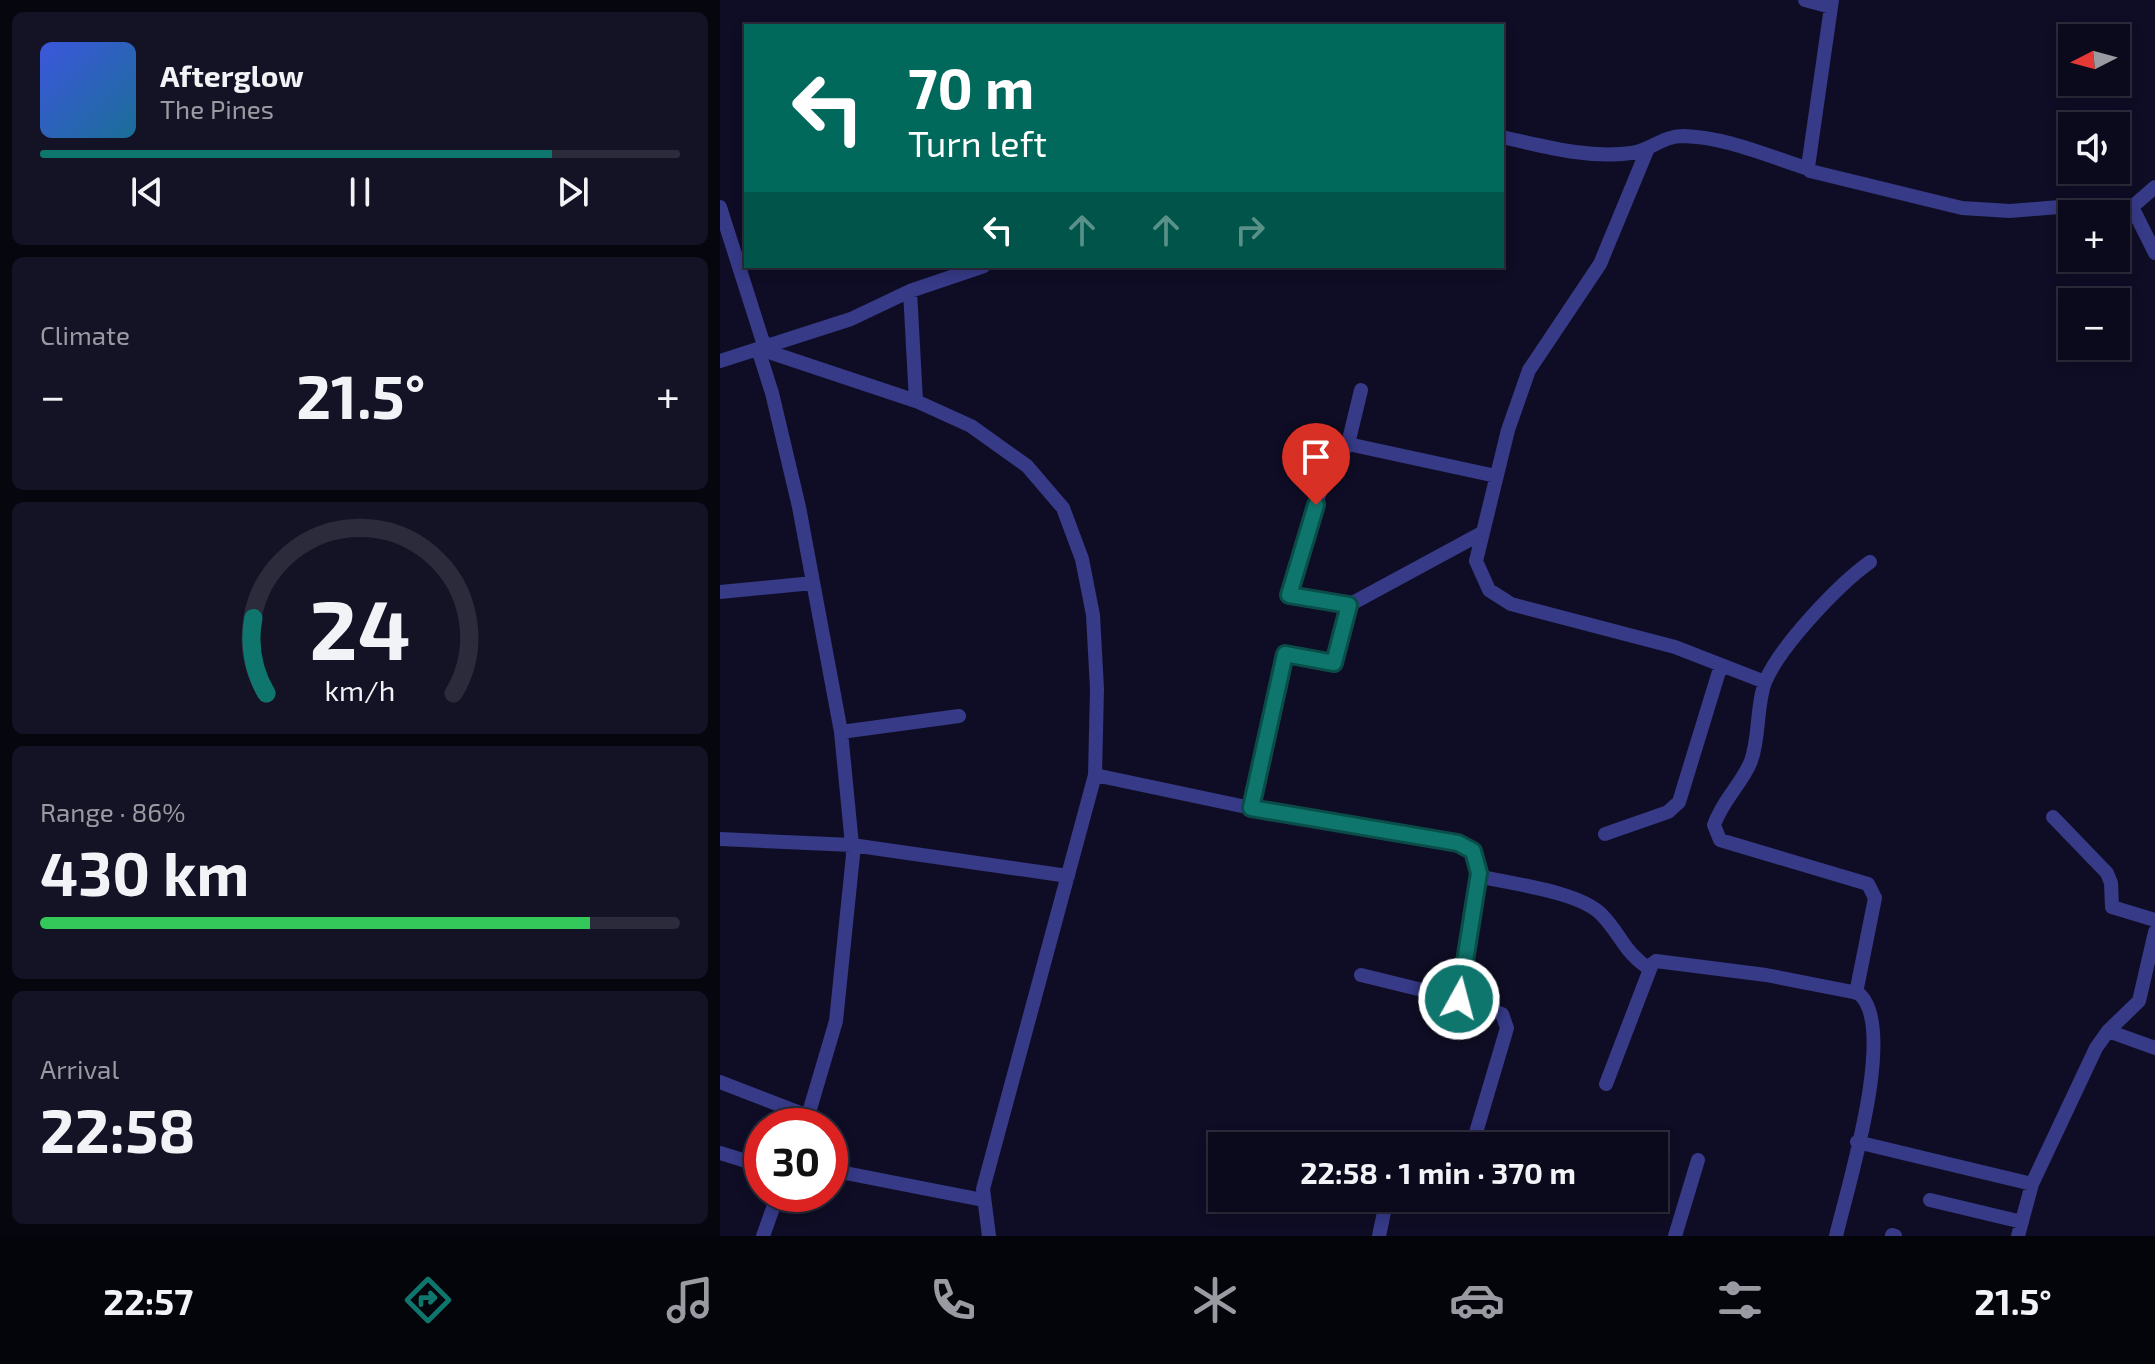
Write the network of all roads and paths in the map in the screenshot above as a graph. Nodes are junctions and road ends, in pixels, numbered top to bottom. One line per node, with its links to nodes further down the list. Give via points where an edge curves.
1 (1805, 0): 2 (street)
2 (1832, 4): 5 (street)
3 (1504, 137): 4 (street, via 1596,153)
4 (1648, 148): 5 (street, via 1670,137 1713,140); 17 (street, via 1600,264 1529,370)
5 (1809, 169): 8 (street, via 1962,208)
6 (2155, 187): 8 (street)
7 (720, 207): 12 (street)
8 (2132, 207): 9 (street)
9 (2155, 253)
10 (978, 268): 11 (street)
11 (910, 291): 12 (street, via 851,319); 15 (street)
12 (761, 348): 13 (street); 15 (street); 20 (street)
13 (720, 361)
14 (1361, 390): 16 (street)
15 (916, 401): 27 (street, via 1007,449 1037,477 1072,525 1093,615)
16 (1348, 444): 17 (street); 22 (street, via 1325,475 1289,595)
17 (1496, 476): 18 (street)
18 (1482, 533): 22 (street); 23 (street, via 1476,561 1483,581 1498,597)
19 (1870, 562): 24 (street, via 1841,585)
20 (813, 583): 21 (street); 26 (street)
21 (720, 592)
22 (1349, 605): 28 (street, via 1334,663 1285,654)
23 (1721, 665): 24 (street); 30 (street, via 1679,802 1668,812)
24 (1765, 682): 39 (street, via 1751,760 1723,801 1714,831 1720,840 1873,889)
25 (959, 716): 26 (street)
26 (841, 732): 32 (street)
27 (1095, 775): 28 (street); 33 (street)
28 (1251, 808): 34 (street, via 1458,843 1477,857)
29 (2053, 817): 35 (street, via 2107,873 2112,907)
30 (1605, 834)
31 (720, 839): 32 (street)
32 (852, 845): 33 (street); 46 (street, via 839,1001)
33 (1068, 876): 54 (street)
34 (1478, 876): 37 (street, via 1585,903 1603,915 1632,957); 40 (street)
35 (2155, 920)
36 (2155, 932): 41 (street, via 2139,1001)
37 (1650, 969): 39 (street, via 1660,959); 44 (street)
38 (1361, 975): 40 (street)
39 (1856, 993): 48 (street, via 1866,999 1874,1033 1871,1091)
40 (1459, 999): 47 (street, via 1502,1014 1507,1028)
41 (2108, 1031): 42 (street); 53 (street)
42 (2155, 1048)
43 (720, 1082): 45 (street)
44 (1606, 1084)
45 (778, 1108)
46 (811, 1108)
47 (1476, 1132)
48 (1857, 1142): 53 (street); 63 (street)
49 (720, 1153): 50 (street)
50 (744, 1160)
51 (1698, 1160): 62 (street)
52 (848, 1174): 54 (street)
53 (2032, 1184): 58 (street)
54 (983, 1200): 60 (street)
55 (1930, 1200): 58 (street)
56 (772, 1212): 59 (street)
57 (1384, 1212): 61 (street)
58 (2020, 1229)
59 (763, 1236)
60 (989, 1236)
61 (1379, 1236)
62 (1675, 1236)
63 (1836, 1236)

